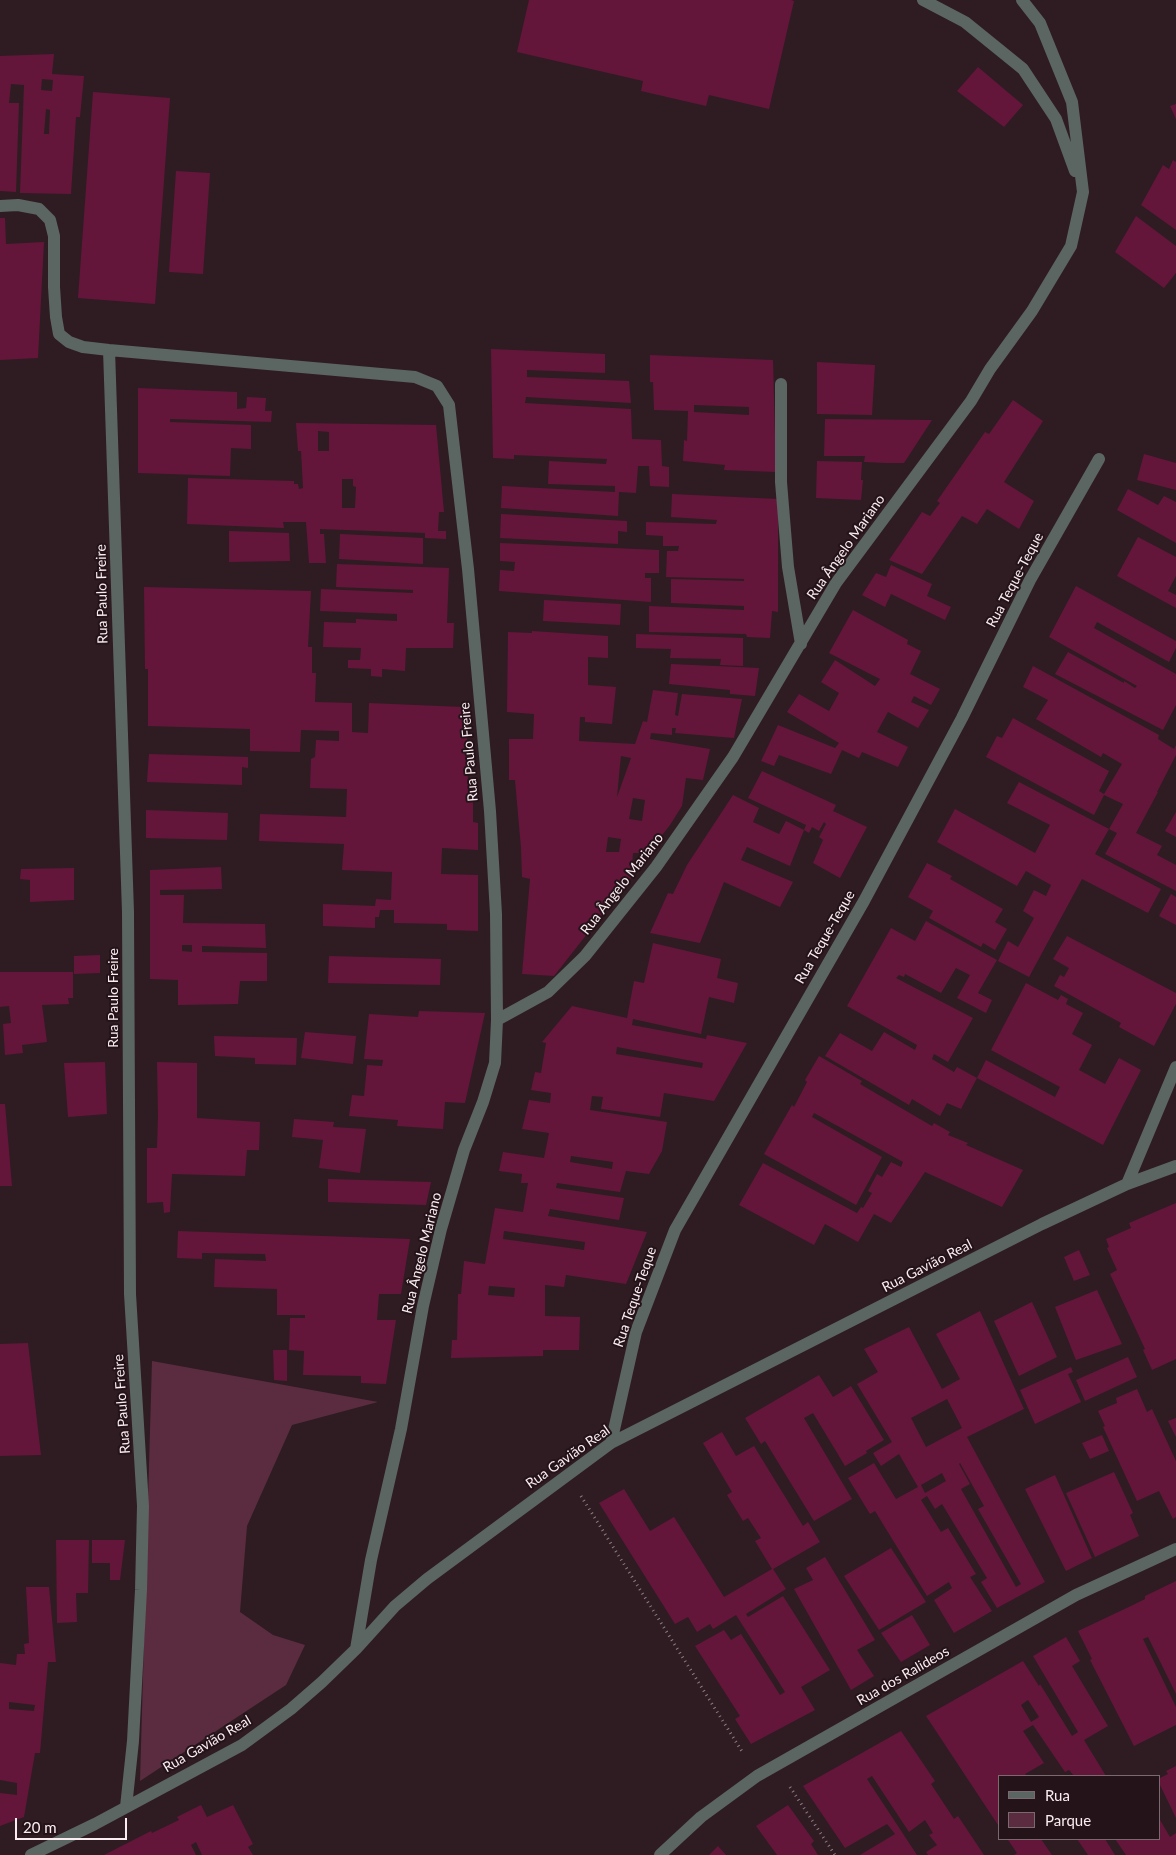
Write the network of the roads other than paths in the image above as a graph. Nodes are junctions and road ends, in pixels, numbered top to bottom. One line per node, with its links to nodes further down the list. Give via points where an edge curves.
1 (923, 0): 3 (street, via 965,22 1023,69 1056,119)
2 (1022, 0): 3 (street, Rua Ângelo Mariano, via 1040,23 1072,102)
3 (1083, 192): 8 (street, Rua Ângelo Mariano, via 1071,246 1036,304 971,401 836,583)
4 (0, 206): 5 (street, via 39,209 50,220 54,236 54,287 59,334 83,347)
5 (109, 350): 9 (street, Rua Paulo Freire, via 415,377 437,386 449,405 490,811 496,914); 16 (street, Rua Paulo Freire, via 128,912 130,1294 143,1506 133,1741)
6 (782, 384): 8 (street, via 781,482 788,567)
7 (1099, 458): 13 (street, Rua Teque-Teque, via 1030,580 962,718 864,901 675,1230 636,1332)
8 (801, 644): 9 (street, Rua Ângelo Mariano, via 733,757 656,867 585,956 548,992)
9 (497, 1020): 15 (street, Rua Ângelo Mariano, via 495,1063 464,1150 423,1306)
10 (1176, 1066): 12 (street)
11 (1176, 1166): 12 (street, Rua Gavião Real)
12 (1127, 1184): 13 (street, Rua Gavião Real)
13 (611, 1443): 15 (street, Rua Gavião Real, via 427,1579 395,1606)
14 (1176, 1549): 18 (street, Rua dos Ralideos, via 1076,1595 758,1776 701,1817)
15 (356, 1650): 16 (street, Rua Gavião Real, via 291,1710 242,1745)
16 (126, 1807): 17 (street, Rua Gavião Real)
17 (31, 1855)
18 (660, 1855)

